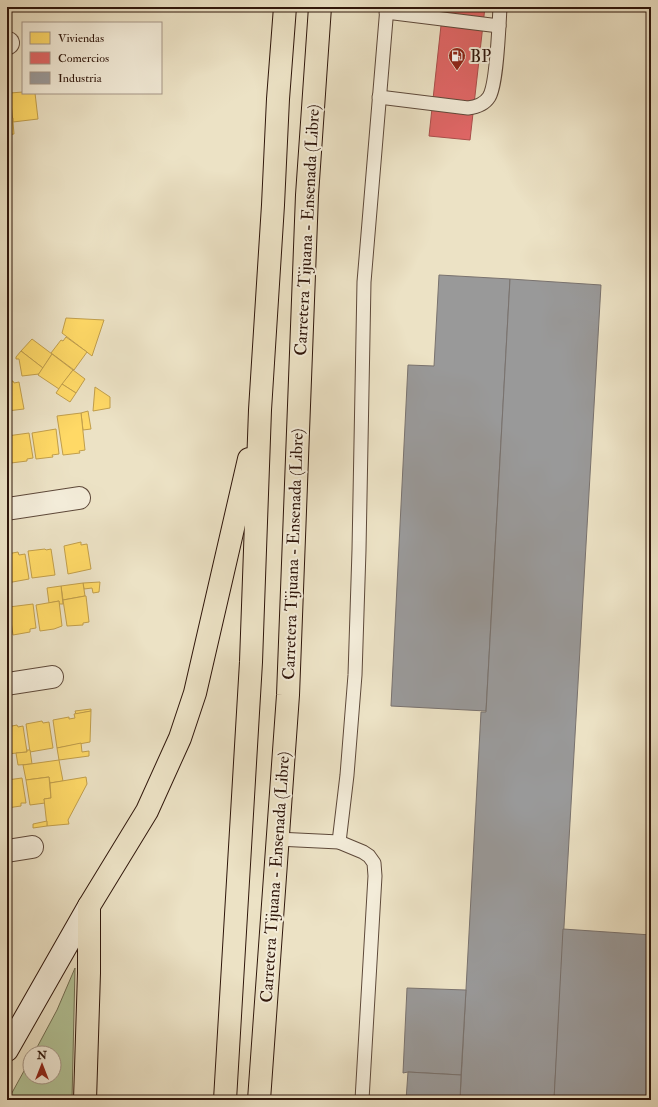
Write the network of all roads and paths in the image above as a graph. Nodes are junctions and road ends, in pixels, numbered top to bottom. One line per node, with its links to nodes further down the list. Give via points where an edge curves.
1 (285, 7): 7 (highway, Carretera Tijuana - Ensenada (Libre))
2 (320, 7): 12 (highway, Carretera Tijuana - Ensenada (Libre), via 307,195 288,695)
3 (500, 7): 5 (lane)
4 (387, 10): 5 (lane); 6 (lane)
5 (499, 26): 6 (lane, via 492,89 490,97 484,103 468,108)
6 (379, 97): 13 (lane, via 364,282 355,675)
7 (260, 410): 16 (highway, via 194,693 180,738 147,811); 19 (highway, Carretera Tijuana - Ensenada (Libre), via 251,662)
8 (79, 498): 9 (main road)
9 (7, 509)
10 (52, 677): 11 (main road)
11 (7, 684)
12 (277, 839): 13 (lane); 20 (highway, Carretera Tijuana - Ensenada (Libre))
13 (339, 842): 21 (lane, via 363,852 374,863)
14 (32, 847): 15 (main road)
15 (7, 851)
16 (89, 906): 17 (main road); 18 (highway)
17 (7, 1050)
18 (85, 1100)
19 (226, 1100)
20 (259, 1100)
21 (362, 1100)

